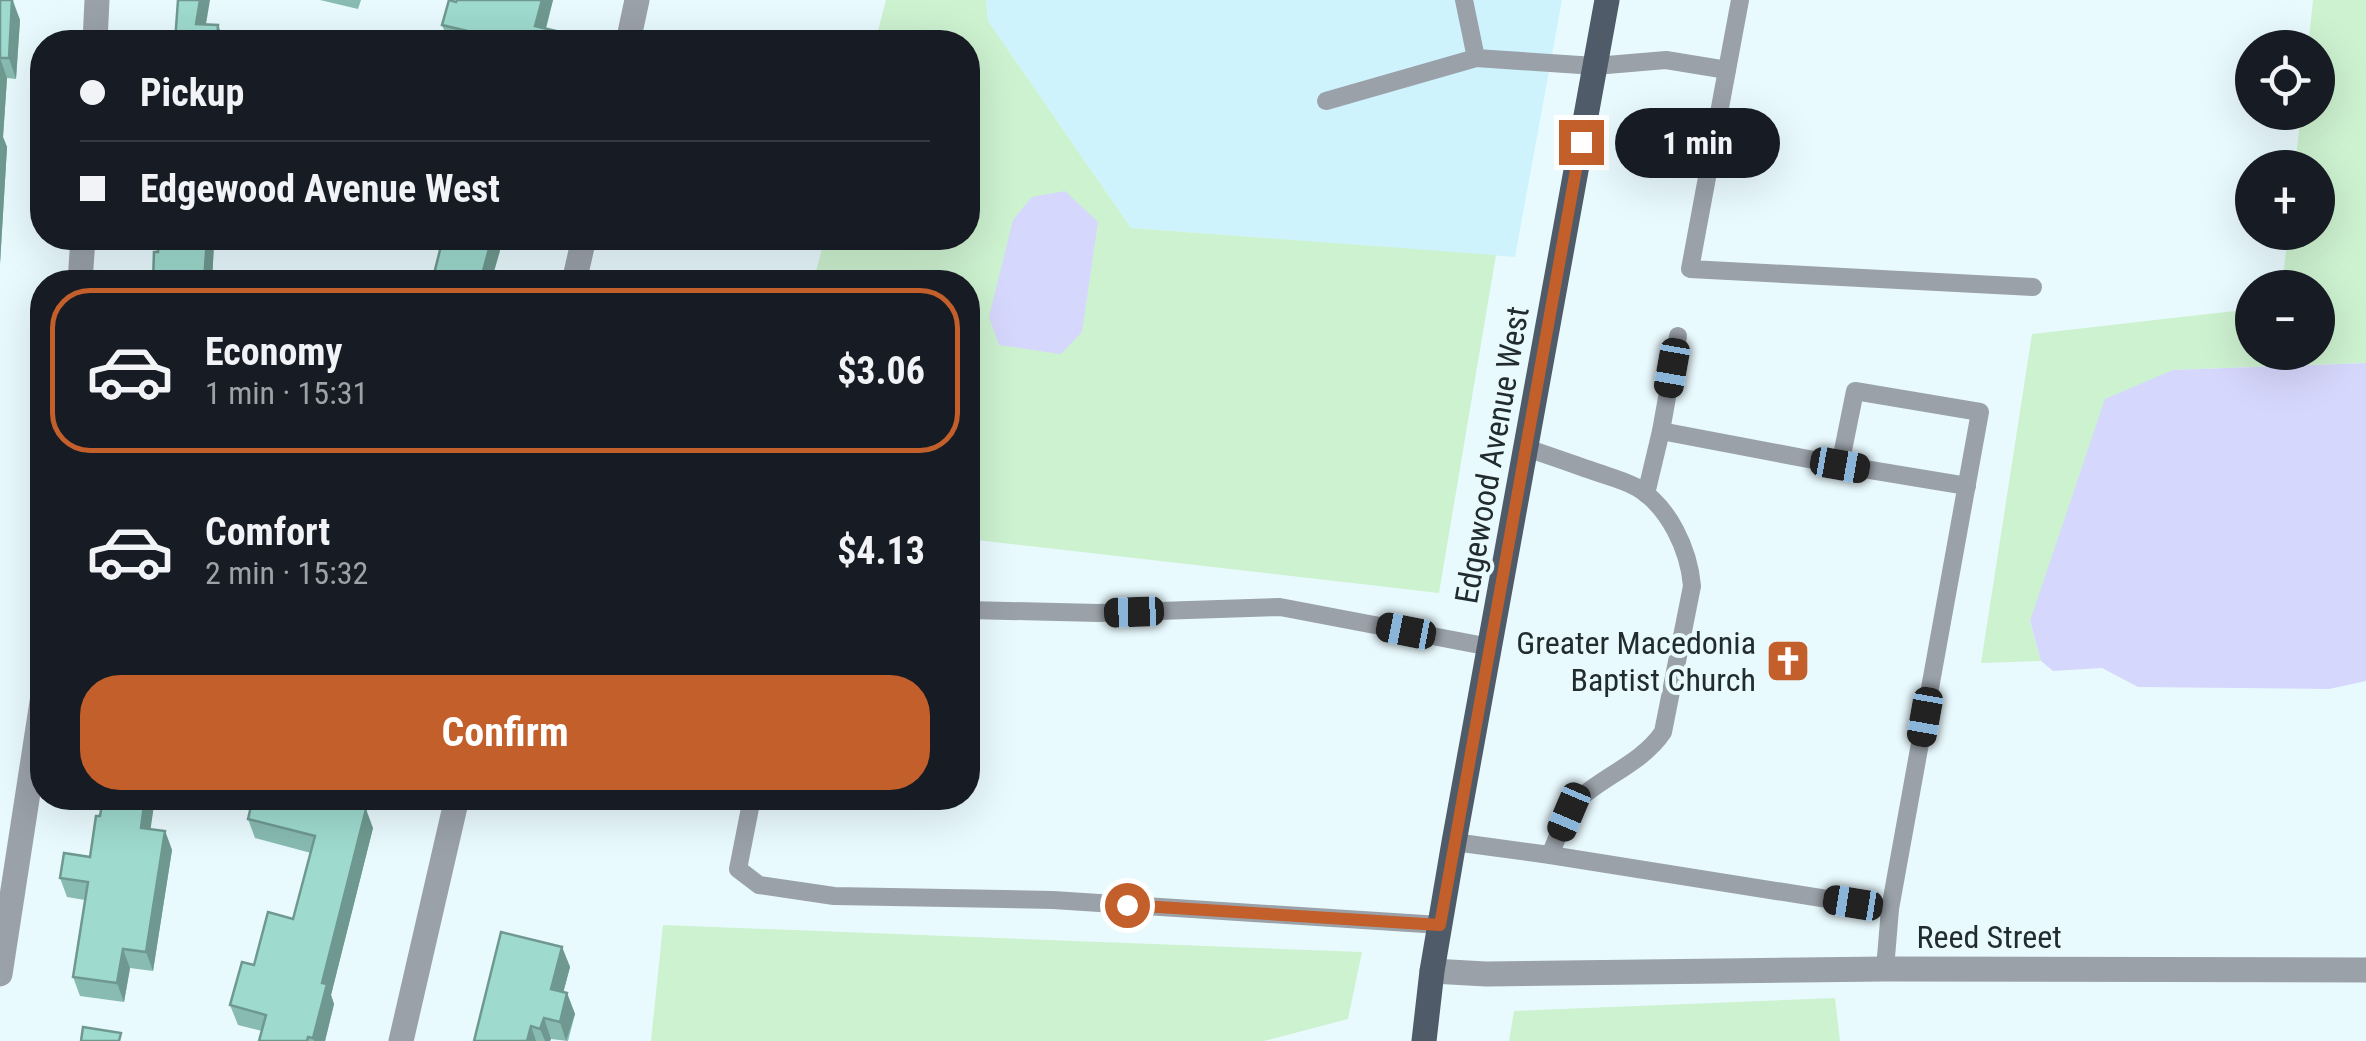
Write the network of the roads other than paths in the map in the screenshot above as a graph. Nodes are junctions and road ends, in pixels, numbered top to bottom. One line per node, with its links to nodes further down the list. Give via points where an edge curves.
1 (98, 0): 6 (street)
2 (637, 0): 7 (street)
3 (1464, 0): 8 (lane)
4 (1606, 0): 9 (main road, Edgewood Avenue West)
5 (1740, 0): 10 (lane)
6 (96, 30)
7 (631, 30)
8 (1476, 58): 9 (lane); 11 (lane)
9 (1595, 66): 10 (lane, via 1666,60); 15 (main road, Edgewood Avenue West)
10 (1728, 70): 12 (lane, via 1690,269)
11 (1326, 102)
12 (2034, 288)
13 (1678, 336): 14 (lane)
14 (1661, 431): 16 (lane); 18 (lane)
15 (1526, 448): 18 (lane); 20 (main road, Edgewood Avenue West)
16 (1840, 465): 17 (lane); 17 (lane, via 1855,391 1980,412)
17 (1967, 486): 26 (lane)
18 (1646, 494): 25 (lane, via 1683,546 1692,586 1663,732 1579,798)
19 (980, 610): 20 (lane, via 1280,606)
20 (1490, 647): 24 (main road, Edgewood Avenue West)
21 (30, 780): 31 (street)
22 (454, 810): 32 (street)
23 (750, 810): 27 (lane, via 738,869 759,885 834,896 1053,900)
24 (1454, 842): 25 (lane); 27 (main road, Edgewood Avenue West)
25 (1550, 856): 26 (lane)
26 (1890, 909): 28 (lane)
27 (1440, 925): 30 (main road, Edgewood Avenue West)
28 (1885, 970): 29 (street, Reed Street); 30 (street, Reed Street)
29 (2366, 970)
30 (1432, 971): 33 (main road, Edgewood Avenue West)
31 (0, 974)
32 (401, 1041)
33 (1424, 1041)

